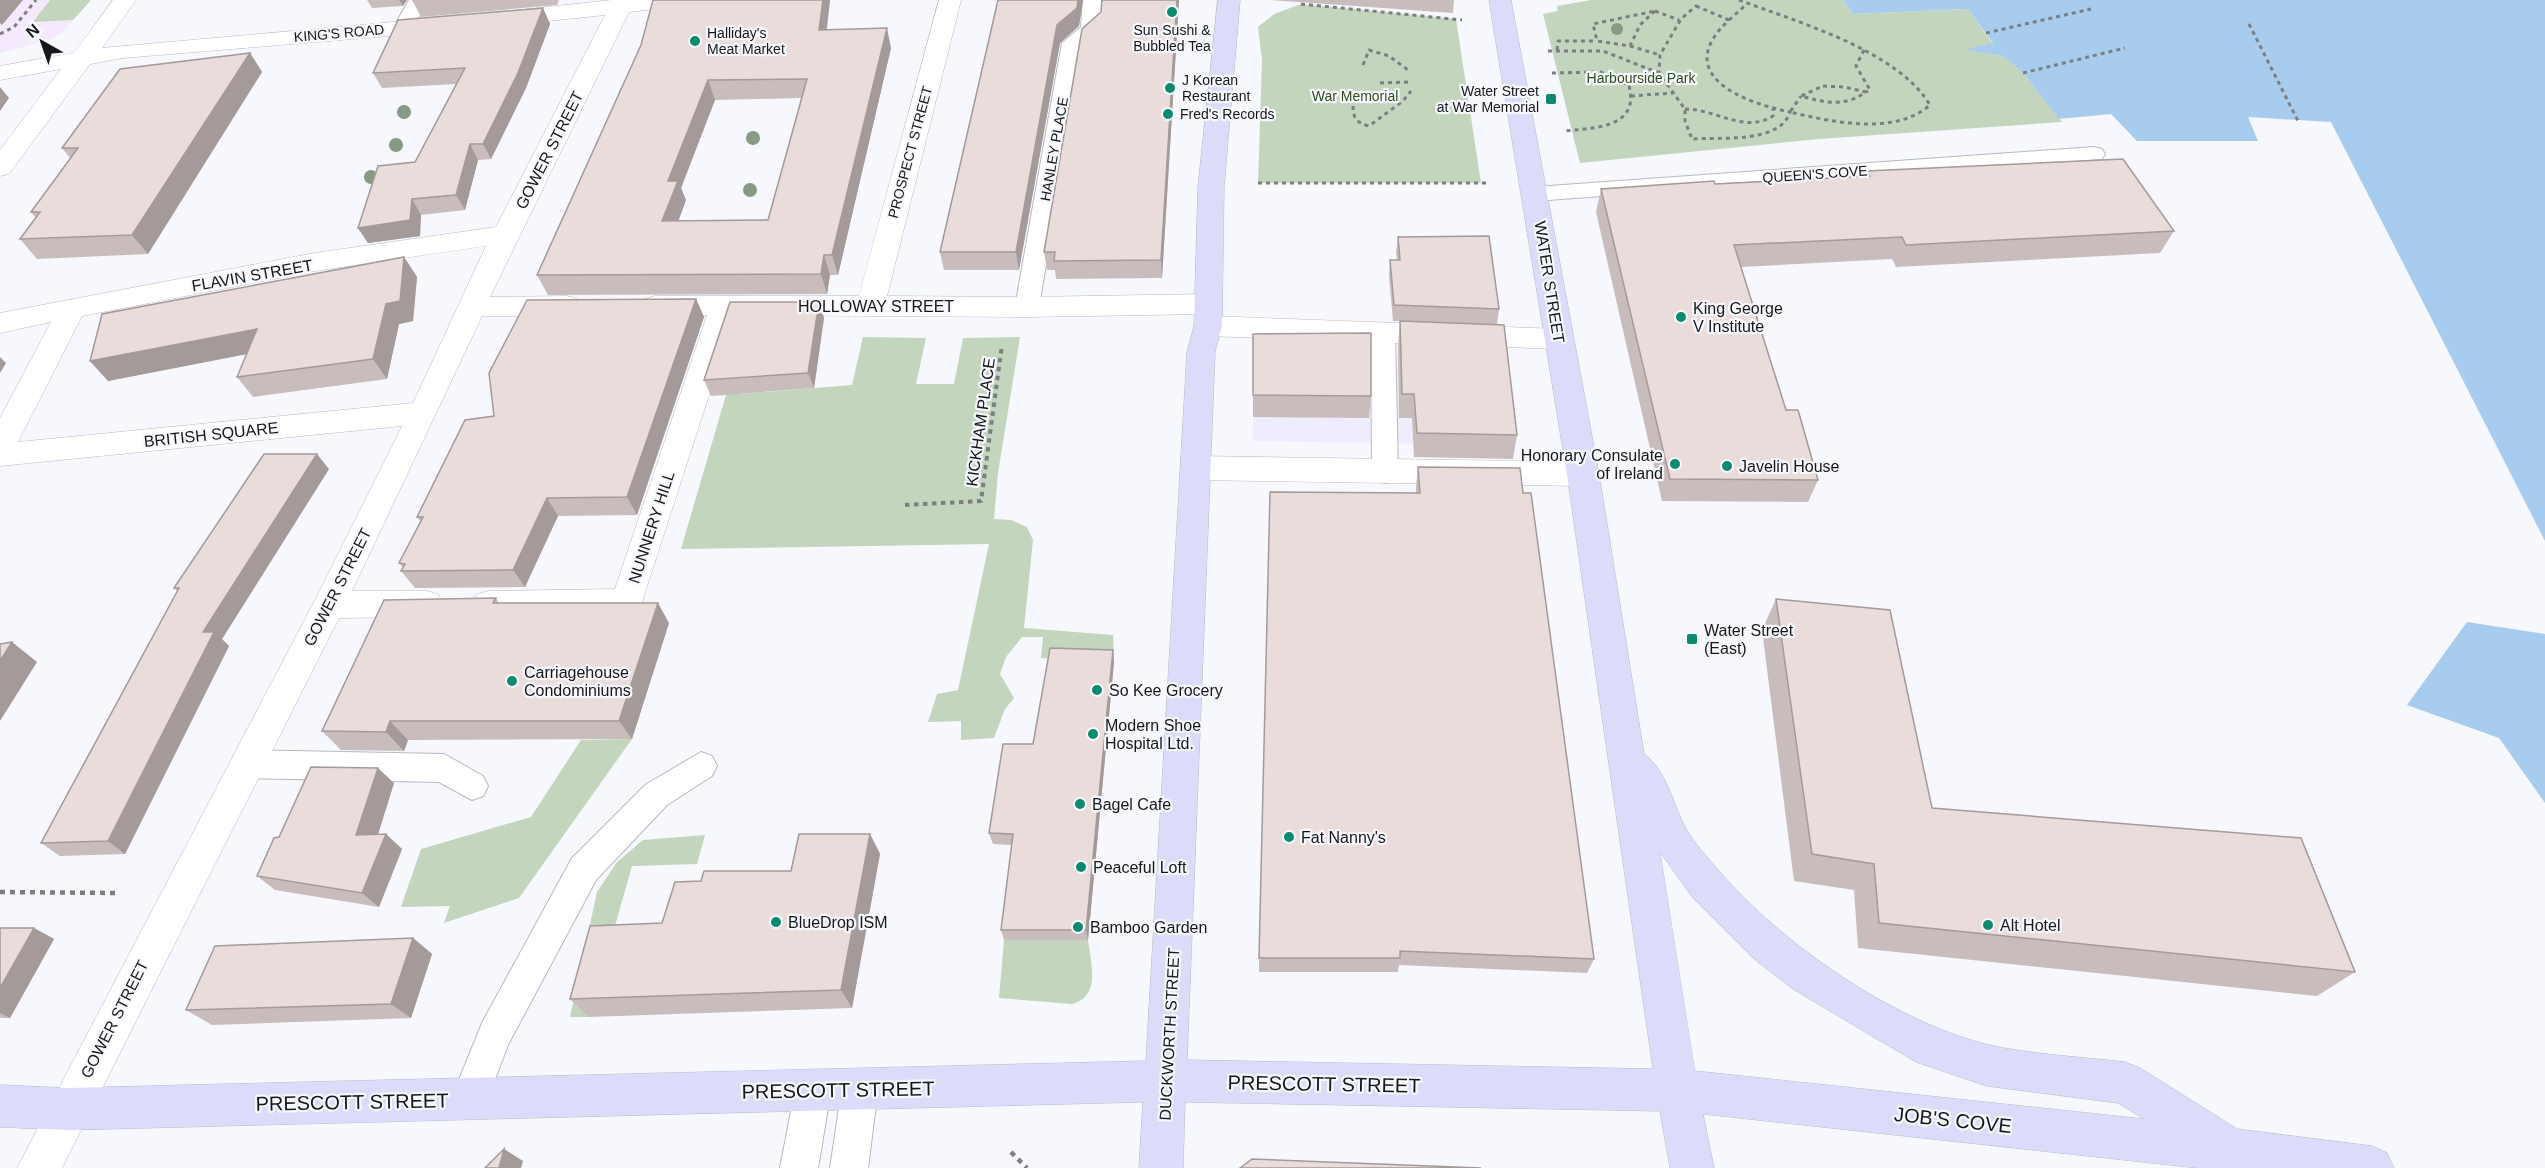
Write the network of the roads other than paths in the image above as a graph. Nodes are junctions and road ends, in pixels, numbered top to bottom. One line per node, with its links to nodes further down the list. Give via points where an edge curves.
1 (125, 0): 10 (street)
2 (419, 0): 9 (lane)
3 (678, 0): 8 (street, KING'S ROAD)
4 (950, 0): 16 (street, PROSPECT STREET)
5 (1093, 0): 21 (lane, HANLEY PLACE, via 1091,29 1072,43)
6 (1229, 0): 23 (street, DUCKWORTH STREET, via 1210,187)
7 (1500, 0): 14 (street, WATER STREET)
8 (622, 4): 9 (street, KING'S ROAD); 15 (street, GOWER STREET)
9 (403, 28): 10 (street, KING'S ROAD, via 123,51)
10 (80, 59): 11 (street, KING'S ROAD); 13 (street)
11 (0, 73)
12 (2094, 154): 14 (lane, QUEEN'S COVE)
13 (0, 168)
14 (1536, 194): 26 (street, WATER STREET)
15 (505, 235): 20 (street, GOWER STREET); 22 (street, FLAVIN STREET, via 436,242)
16 (871, 305): 19 (street, HOLLOWAY STREET); 21 (street, HOLLOWAY STREET)
17 (596, 306): 20 (street)
18 (631, 306): 19 (street, HOLLOWAY STREET)
19 (724, 306): 33 (street, NUNNERY HILL, via 627,602)
20 (472, 307): 27 (street, GOWER STREET)
21 (1017, 307): 23 (street, HOLLOWAY STREET)
22 (72, 309): 24 (street, FLAVIN STREET); 28 (street)
23 (1208, 315): 25 (street, HOLLOWAY STREET); 30 (street, DUCKWORTH STREET, via 1201,352)
24 (0, 323)
25 (1383, 332): 26 (street, HOLLOWAY STREET); 31 (lane)
26 (1559, 339): 32 (street, WATER STREET)
27 (423, 413): 29 (street, BRITISH SQUARE); 33 (street, GOWER STREET)
28 (0, 447)
29 (0, 455)
30 (1197, 468): 31 (street); 38 (street, DUCKWORTH STREET)
31 (1385, 473): 32 (street)
32 (1583, 474): 34 (street, WATER STREET)
33 (329, 605): 35 (street, GOWER STREET)
34 (1626, 758): 41 (street, WATER STREET); 45 (street, via 1648,785 1671,837 1707,885 1768,946 1807,975 1931,1048 1987,1065 2125,1083)
35 (246, 764): 37 (lane, via 444,768); 44 (street, GOWER STREET)
36 (701, 766): 42 (lane, via 656,795 584,869 495,1034)
37 (472, 786)
38 (1167, 1082): 39 (street, PRESCOTT STREET); 41 (street, PRESCOTT STREET); 49 (street, DUCKWORTH STREET)
39 (860, 1089): 40 (street, PRESCOTT STREET); 48 (lane)
40 (813, 1090): 42 (street, PRESCOTT STREET); 47 (lane)
41 (1677, 1090): 45 (street, JOB'S COVE); 50 (street, WATER STREET)
42 (469, 1099): 44 (street, PRESCOTT STREET)
43 (0, 1106): 44 (street, PRESCOTT STREET)
44 (68, 1109): 46 (street, GOWER STREET)
45 (2230, 1150): 51 (street, JOB'S COVE)
46 (39, 1168)
47 (800, 1168)
48 (849, 1168)
49 (1161, 1168)
50 (1692, 1168)
51 (2372, 1168)

